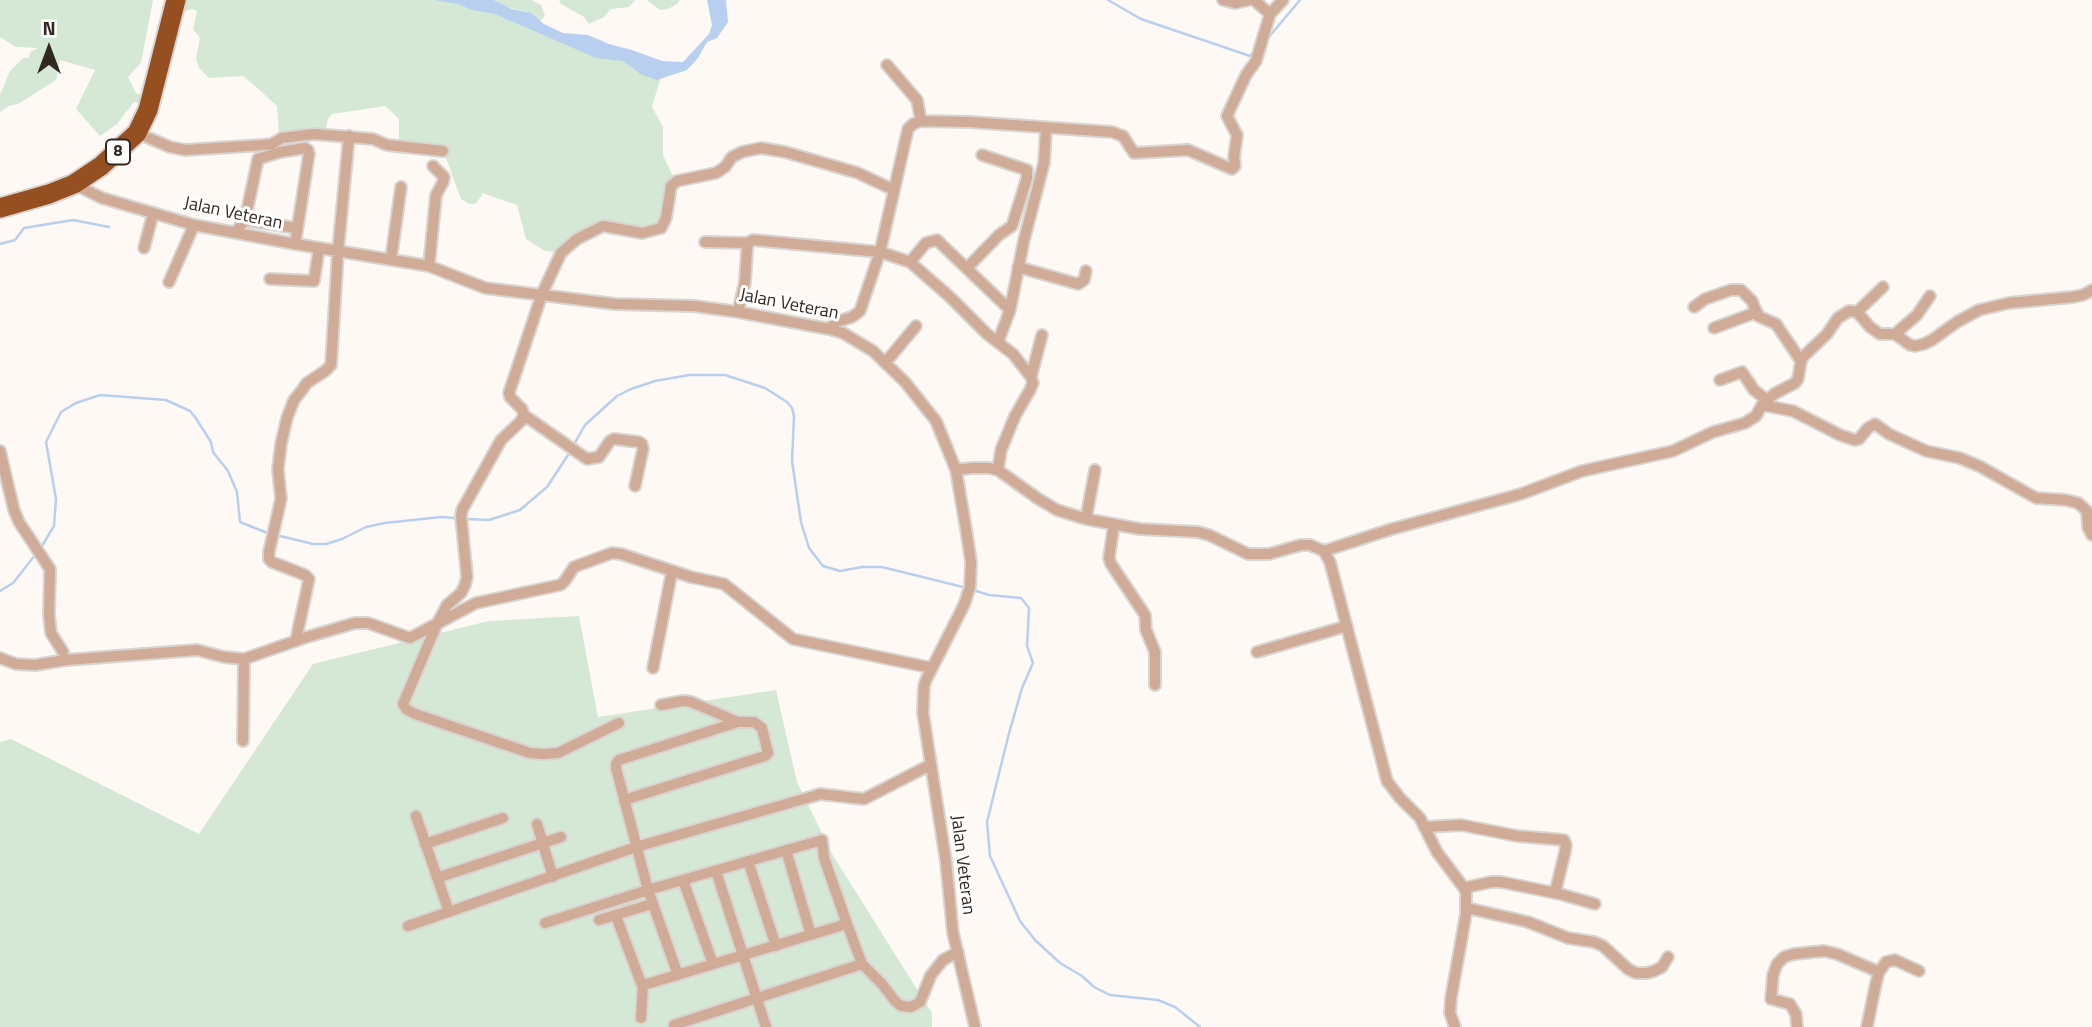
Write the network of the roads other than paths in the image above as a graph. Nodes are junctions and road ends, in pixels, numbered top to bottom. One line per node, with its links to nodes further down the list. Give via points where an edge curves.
1 (176, 0): 9 (highway, 8, via 148,110)
2 (1223, 0): 3 (street)
3 (1252, 0): 5 (street)
4 (1283, 0): 5 (street)
5 (1270, 15): 8 (street, via 1256,61 1227,116 1237,135 1236,166 1232,169 1188,150 1134,153 1119,134)
6 (887, 65): 7 (street, via 917,100)
7 (921, 121): 8 (street); 16 (street, via 908,129)
8 (1046, 129): 33 (street, via 1044,163)
9 (136, 133): 10 (street, via 185,150 272,144 282,138 314,134); 14 (highway, 8)
10 (349, 136): 11 (street); 28 (street)
11 (443, 151)
12 (982, 155): 34 (street, via 1027,170 1027,178 1012,226)
13 (433, 166): 32 (street, via 444,177 436,195)
14 (74, 184): 17 (highway, 8); 18 (street, Jalan Veteran)
15 (401, 187): 30 (street)
16 (894, 190): 29 (street); 40 (street, via 858,173 785,152 761,148 742,152 716,173 671,186 661,228 642,233 603,226 577,239 561,253)
17 (0, 208)
18 (153, 214): 20 (street, Jalan Veteran); 26 (street)
19 (246, 220): 21 (street); 21 (street, via 258,159 305,148 309,154); 22 (street)
20 (194, 225): 22 (street, Jalan Veteran); 37 (street)
21 (296, 228): 25 (street)
22 (235, 233): 25 (street, Jalan Veteran)
23 (705, 242): 24 (street)
24 (748, 243): 29 (street, via 761,239); 44 (street)
25 (295, 244): 27 (street, Jalan Veteran)
26 (144, 248)
27 (320, 248): 28 (street, Jalan Veteran); 36 (street, via 314,281)
28 (338, 251): 30 (street, Jalan Veteran); 71 (street, via 331,365 307,383 287,418 278,470 281,499 269,552 272,562 309,579)
29 (880, 252): 31 (street); 48 (street, via 860,311)
30 (391, 260): 32 (street, Jalan Veteran)
31 (909, 262): 34 (street, via 933,240); 52 (street)
32 (429, 266): 40 (street, Jalan Veteran, via 478,287)
33 (1018, 267): 35 (street, via 1075,284 1081,284); 43 (street)
34 (967, 268): 43 (street)
35 (1086, 271)
36 (270, 279)
37 (169, 282)
38 (1883, 287): 46 (street)
39 (2092, 290): 50 (street, via 2073,297 1979,310 1924,344 1910,345)
40 (542, 294): 44 (street, Jalan Veteran); 58 (street, via 509,393)
41 (1930, 296): 50 (street)
42 (1694, 307): 45 (street, via 1737,289 1746,293)
43 (1010, 310): 52 (street)
44 (738, 312): 48 (street, Jalan Veteran)
45 (1757, 312): 49 (street); 53 (street, via 1776,324)
46 (1857, 313): 50 (street, via 1880,334); 53 (street, via 1849,311 1838,318)
47 (916, 326): 54 (street)
48 (829, 328): 54 (street, Jalan Veteran, via 859,341)
49 (1714, 328)
50 (1895, 334)
51 (1042, 335): 55 (street)
52 (998, 342): 55 (street)
53 (1801, 361): 57 (street, via 1798,379)
54 (886, 363): 60 (street, Jalan Veteran, via 936,421)
55 (1031, 377): 61 (street, via 1030,390 1001,450)
56 (1720, 380): 57 (street, via 1742,372)
57 (1765, 402): 66 (street, via 1855,440 1875,424 1926,451 1981,467 2036,498 2078,503 2087,511); 67 (street, via 1745,423 1673,451 1582,471 1521,494)
58 (524, 415): 63 (street, via 587,459 599,457 614,439 639,442 643,449); 69 (street, via 501,440 464,505 467,577 461,593 447,605)
59 (0, 451): 72 (street, via 14,510 50,569 48,615 51,633)
60 (956, 470): 61 (street); 77 (street, Jalan Veteran, via 971,562 970,587)
61 (998, 470): 64 (street, via 1044,503)
62 (1095, 470): 64 (street)
63 (635, 486)
64 (1086, 519): 65 (street)
65 (1114, 524): 67 (street, via 1209,535 1248,554 1269,554 1301,545); 78 (street, via 1109,558 1145,615 1155,652)
66 (2092, 535)
67 (1324, 551): 70 (street)
68 (672, 571): 69 (street, via 612,553 574,568 559,585 476,603); 76 (street); 77 (street, via 732,589 793,639)
69 (437, 624): 71 (street, via 410,638 355,623); 81 (street, via 403,704 415,714 543,754 558,752)
70 (1347, 626): 73 (street); 88 (street, via 1387,781)
71 (296, 640): 75 (street)
72 (63, 652)
73 (1257, 652)
74 (0, 658): 75 (street, via 35,665 197,650)
75 (244, 659): 82 (street)
76 (653, 668)
77 (932, 668): 83 (street, Jalan Veteran, via 923,698)
78 (1154, 685)
79 (661, 705): 80 (street, via 691,702)
80 (738, 722): 84 (street, via 619,760 616,768); 84 (street, via 754,722 762,728 768,750 765,756)
81 (619, 723)
82 (243, 741)
83 (930, 765): 92 (street, via 864,799 820,794); 114 (street, Jalan Veteran)
84 (624, 800): 92 (street)
85 (416, 816): 91 (street)
86 (503, 818): 91 (street)
87 (537, 824): 90 (street)
88 (1424, 827): 99 (street); 101 (street, via 1461,825 1564,840)
89 (561, 837): 90 (street)
90 (543, 843): 96 (street); 97 (street)
91 (425, 844): 97 (street)
92 (636, 847): 96 (street); 100 (street)
93 (786, 850): 94 (street); 108 (street, via 822,840); 111 (street)
94 (748, 861): 95 (street); 112 (street)
95 (716, 871): 98 (street); 113 (street)
96 (553, 877): 105 (street)
97 (437, 878): 105 (street)
98 (683, 880): 100 (street); 116 (street)
99 (1464, 888): 101 (street, via 1501,882); 104 (street)
100 (648, 890): 102 (street); 109 (street)
101 (1555, 893): 103 (street)
102 (652, 904): 106 (street); 120 (street)
103 (1595, 904)
104 (1466, 908): 115 (street, via 1594,942 1636,973 1654,971); 127 (street, via 1451,998)
105 (449, 912): 110 (street)
106 (616, 916): 107 (street); 121 (street)
107 (599, 920)
108 (846, 921): 111 (street); 117 (street)
109 (545, 923)
110 (408, 926)
111 (811, 935): 112 (street)
112 (776, 946): 113 (street)
113 (744, 955): 116 (street); 122 (street)
114 (959, 956): 117 (street, via 939,966 920,1002 911,1007 895,1001); 126 (street, Jalan Veteran)
115 (1668, 957)
116 (713, 964): 120 (street)
117 (862, 964): 122 (street)
118 (1919, 971): 119 (street, via 1895,960 1886,962)
119 (1879, 972): 128 (street, via 1824,951 1784,957 1773,975 1771,999 1790,1004); 129 (street)
120 (678, 975): 121 (street)
121 (643, 984): 123 (street)
122 (757, 998): 124 (street); 125 (street)
123 (641, 1018)
124 (674, 1025)
125 (766, 1027)
126 (975, 1027)
127 (1455, 1027)
128 (1797, 1027)
129 (1867, 1027)

